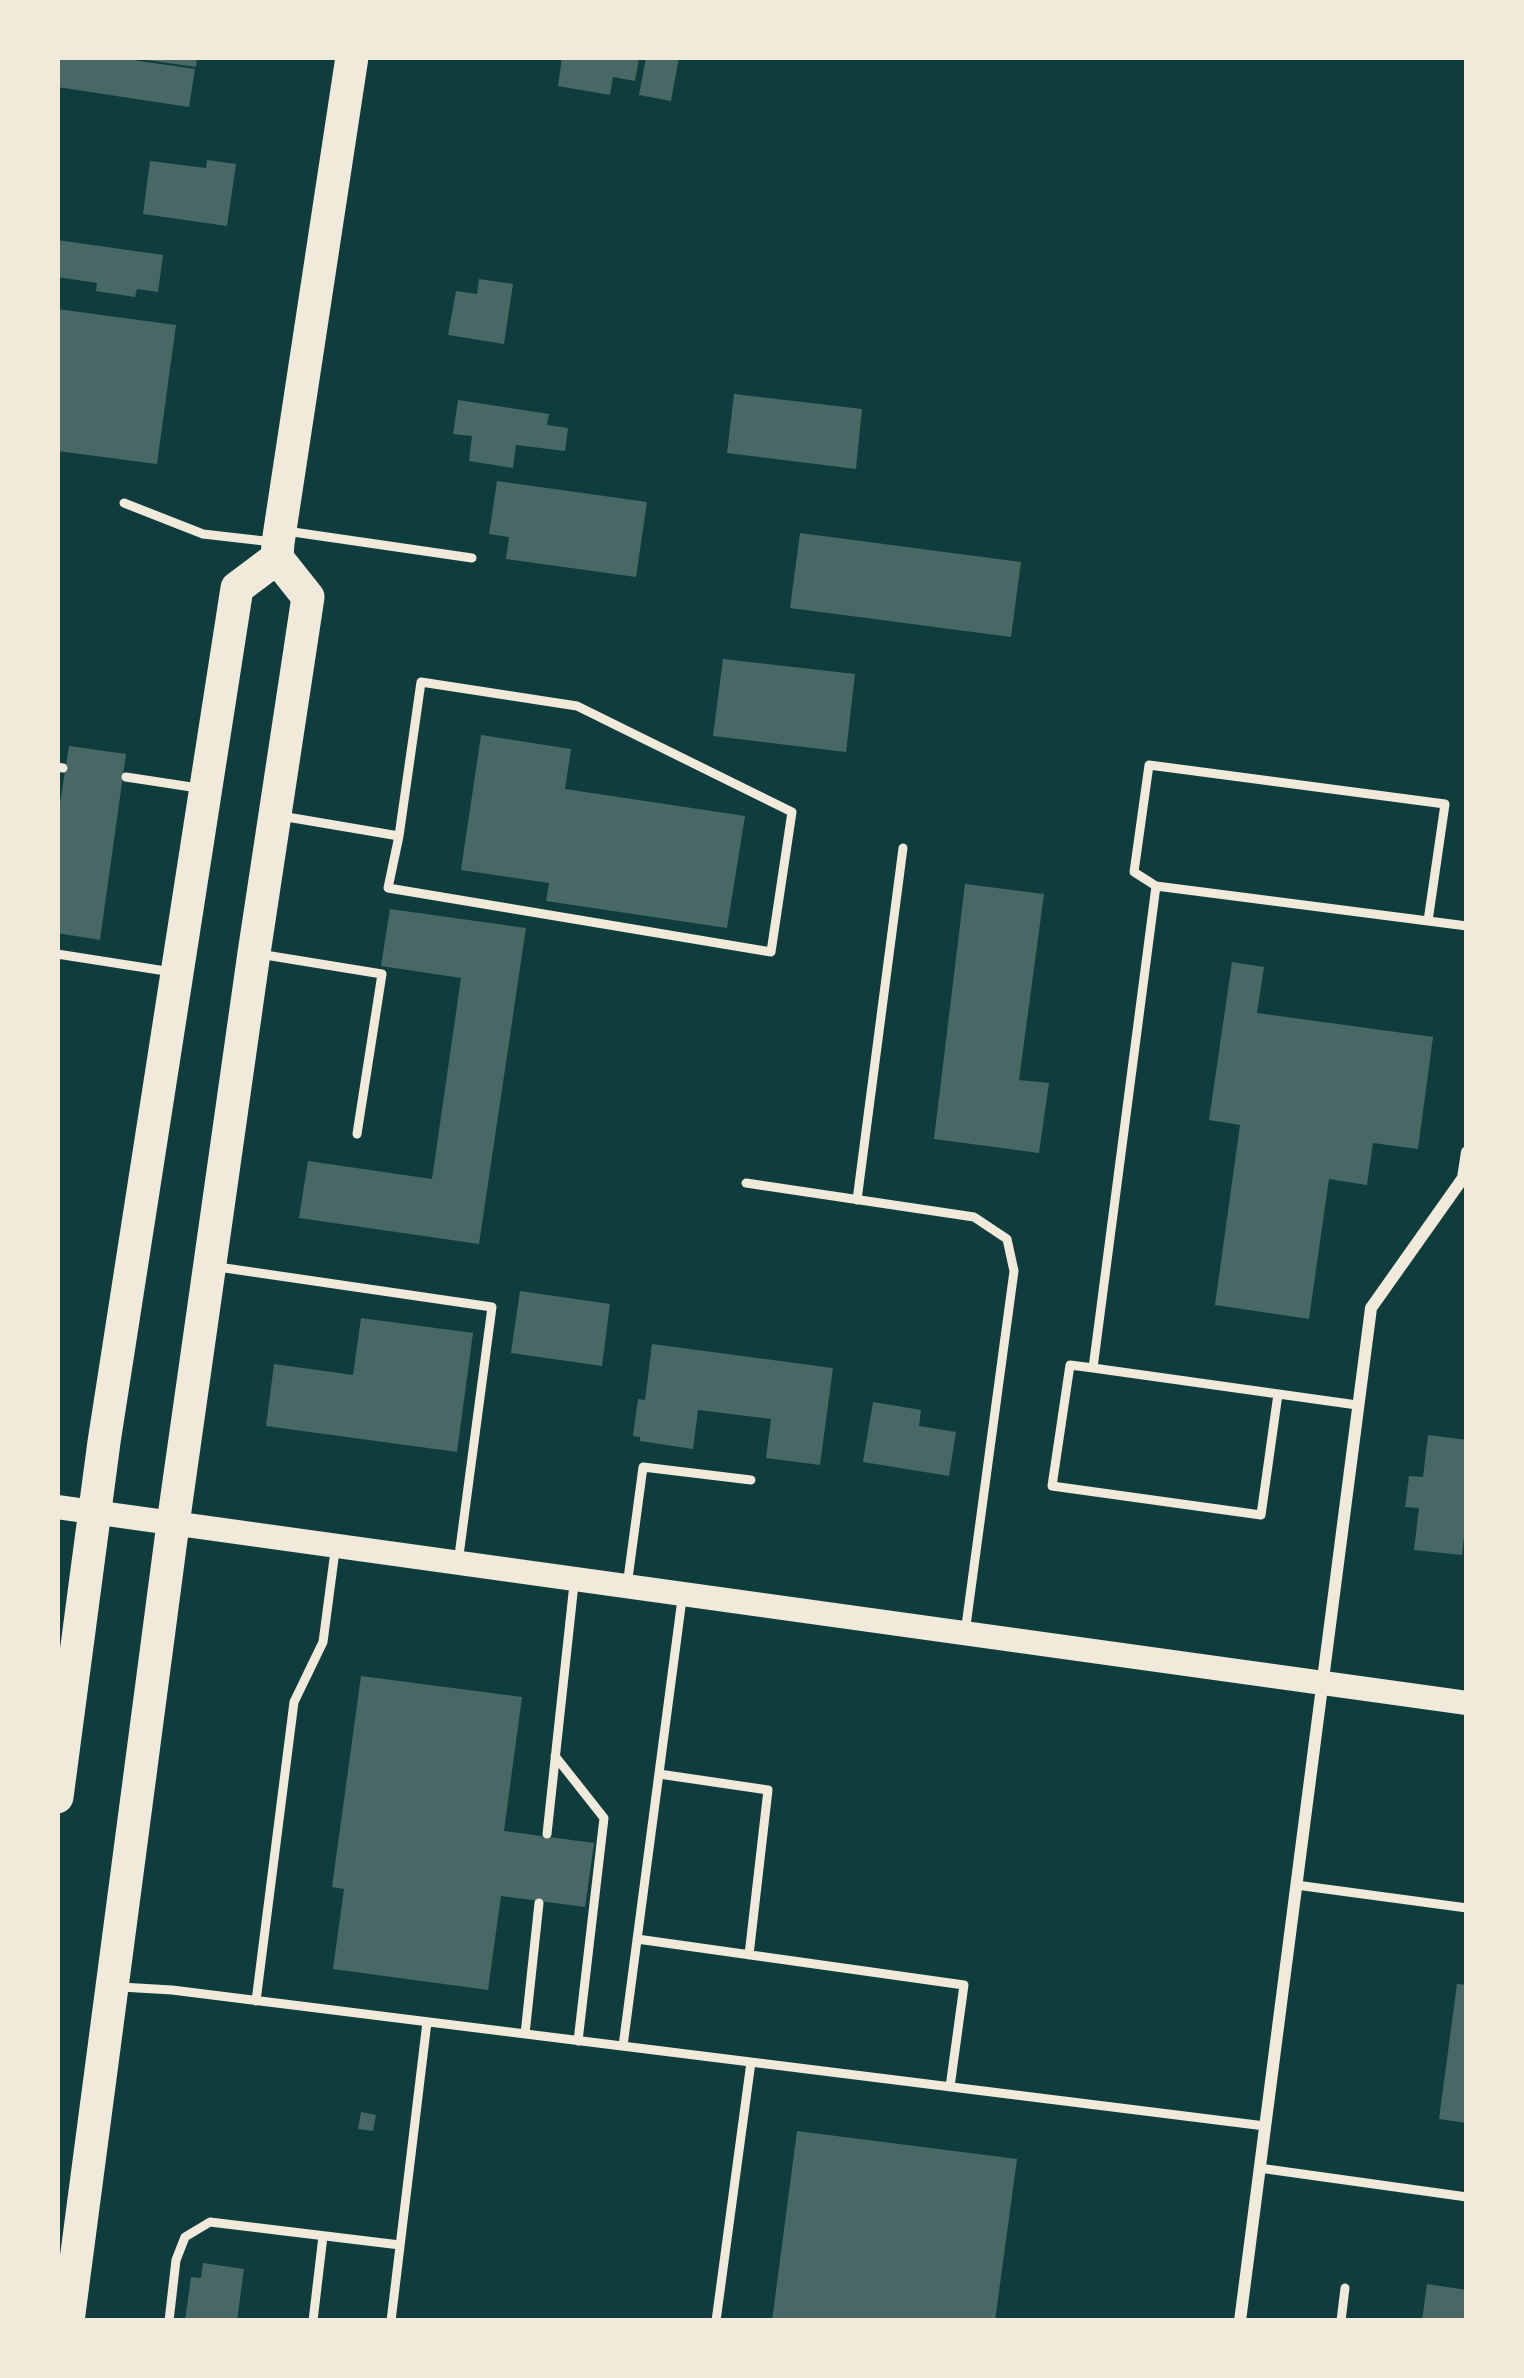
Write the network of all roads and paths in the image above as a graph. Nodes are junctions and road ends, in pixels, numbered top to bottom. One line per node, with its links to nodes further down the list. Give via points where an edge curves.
1 (352, 57): 3 (highway)
2 (124, 503): 3 (lane, via 203,534)
3 (279, 544): 4 (lane); 6 (highway, via 238,588); 7 (highway, via 308,597)
4 (472, 558)
5 (126, 777): 6 (lane)
6 (206, 789): 15 (highway)
7 (275, 815): 8 (lane); 13 (highway)
8 (399, 836): 8 (lane, via 421,682 577,706 792,812 771,952 388,888)
9 (903, 848): 19 (lane)
10 (1156, 886): 11 (lane); 11 (lane, via 1134,872 1149,765 1445,804); 21 (lane)
11 (1428, 921): 12 (lane)
12 (1467, 926)
13 (254, 953): 16 (lane, via 382,974); 20 (highway)
14 (57, 954): 15 (lane)
15 (177, 973): 26 (highway)
16 (357, 1134)
17 (1467, 1152): 23 (street, via 1463,1178 1371,1308)
18 (746, 1183): 19 (lane)
19 (857, 1200): 33 (lane, via 974,1217 1006,1239 1014,1271)
20 (209, 1266): 27 (highway); 29 (lane, via 492,1307)
21 (1093, 1368): 22 (lane); 22 (lane, via 1070,1365 1052,1486 1261,1515)
22 (1278, 1394): 23 (lane)
23 (1358, 1405): 34 (street)
24 (751, 1480): 31 (lane, via 644,1466)
25 (57, 1507): 26 (main road)
26 (93, 1512): 27 (main road); 38 (highway)
27 (173, 1524): 28 (main road); 45 (highway)
28 (335, 1545): 29 (main road); 46 (lane, via 323,1642 294,1702)
29 (458, 1562): 30 (main road)
30 (575, 1579): 31 (main road); 36 (lane)
31 (627, 1586): 32 (main road)
32 (683, 1593): 33 (main road); 37 (lane)
33 (964, 1633): 34 (main road)
34 (1322, 1683): 35 (main road); 40 (street)
35 (1467, 1703)
36 (555, 1756): 39 (lane); 49 (lane, via 604,1818)
37 (659, 1774): 43 (lane); 44 (lane, via 768,1790)
38 (57, 1797)
39 (547, 1834)
40 (1296, 1885): 42 (lane); 53 (street)
41 (539, 1903): 48 (lane)
42 (1467, 1908)
43 (637, 1940): 44 (lane); 50 (lane)
44 (748, 1955): 52 (lane, via 964,1985)
45 (112, 1987): 46 (lane); 59 (highway)
46 (256, 2001): 47 (lane)
47 (427, 2022): 48 (lane); 57 (lane)
48 (525, 2034): 49 (lane)
49 (578, 2041): 50 (lane)
50 (623, 2046): 51 (lane)
51 (751, 2062): 52 (lane); 63 (lane)
52 (950, 2087): 53 (lane)
53 (1265, 2126): 54 (street)
54 (1259, 2168): 55 (lane); 64 (street)
55 (1467, 2197)
56 (323, 2236): 57 (lane); 60 (lane, via 210,2222 185,2237); 61 (lane)
57 (400, 2246): 62 (lane)
58 (1345, 2288): 65 (lane)
59 (68, 2321)
60 (169, 2321)
61 (313, 2321)
62 (391, 2321)
63 (716, 2321)
64 (1240, 2321)
65 (1341, 2321)

